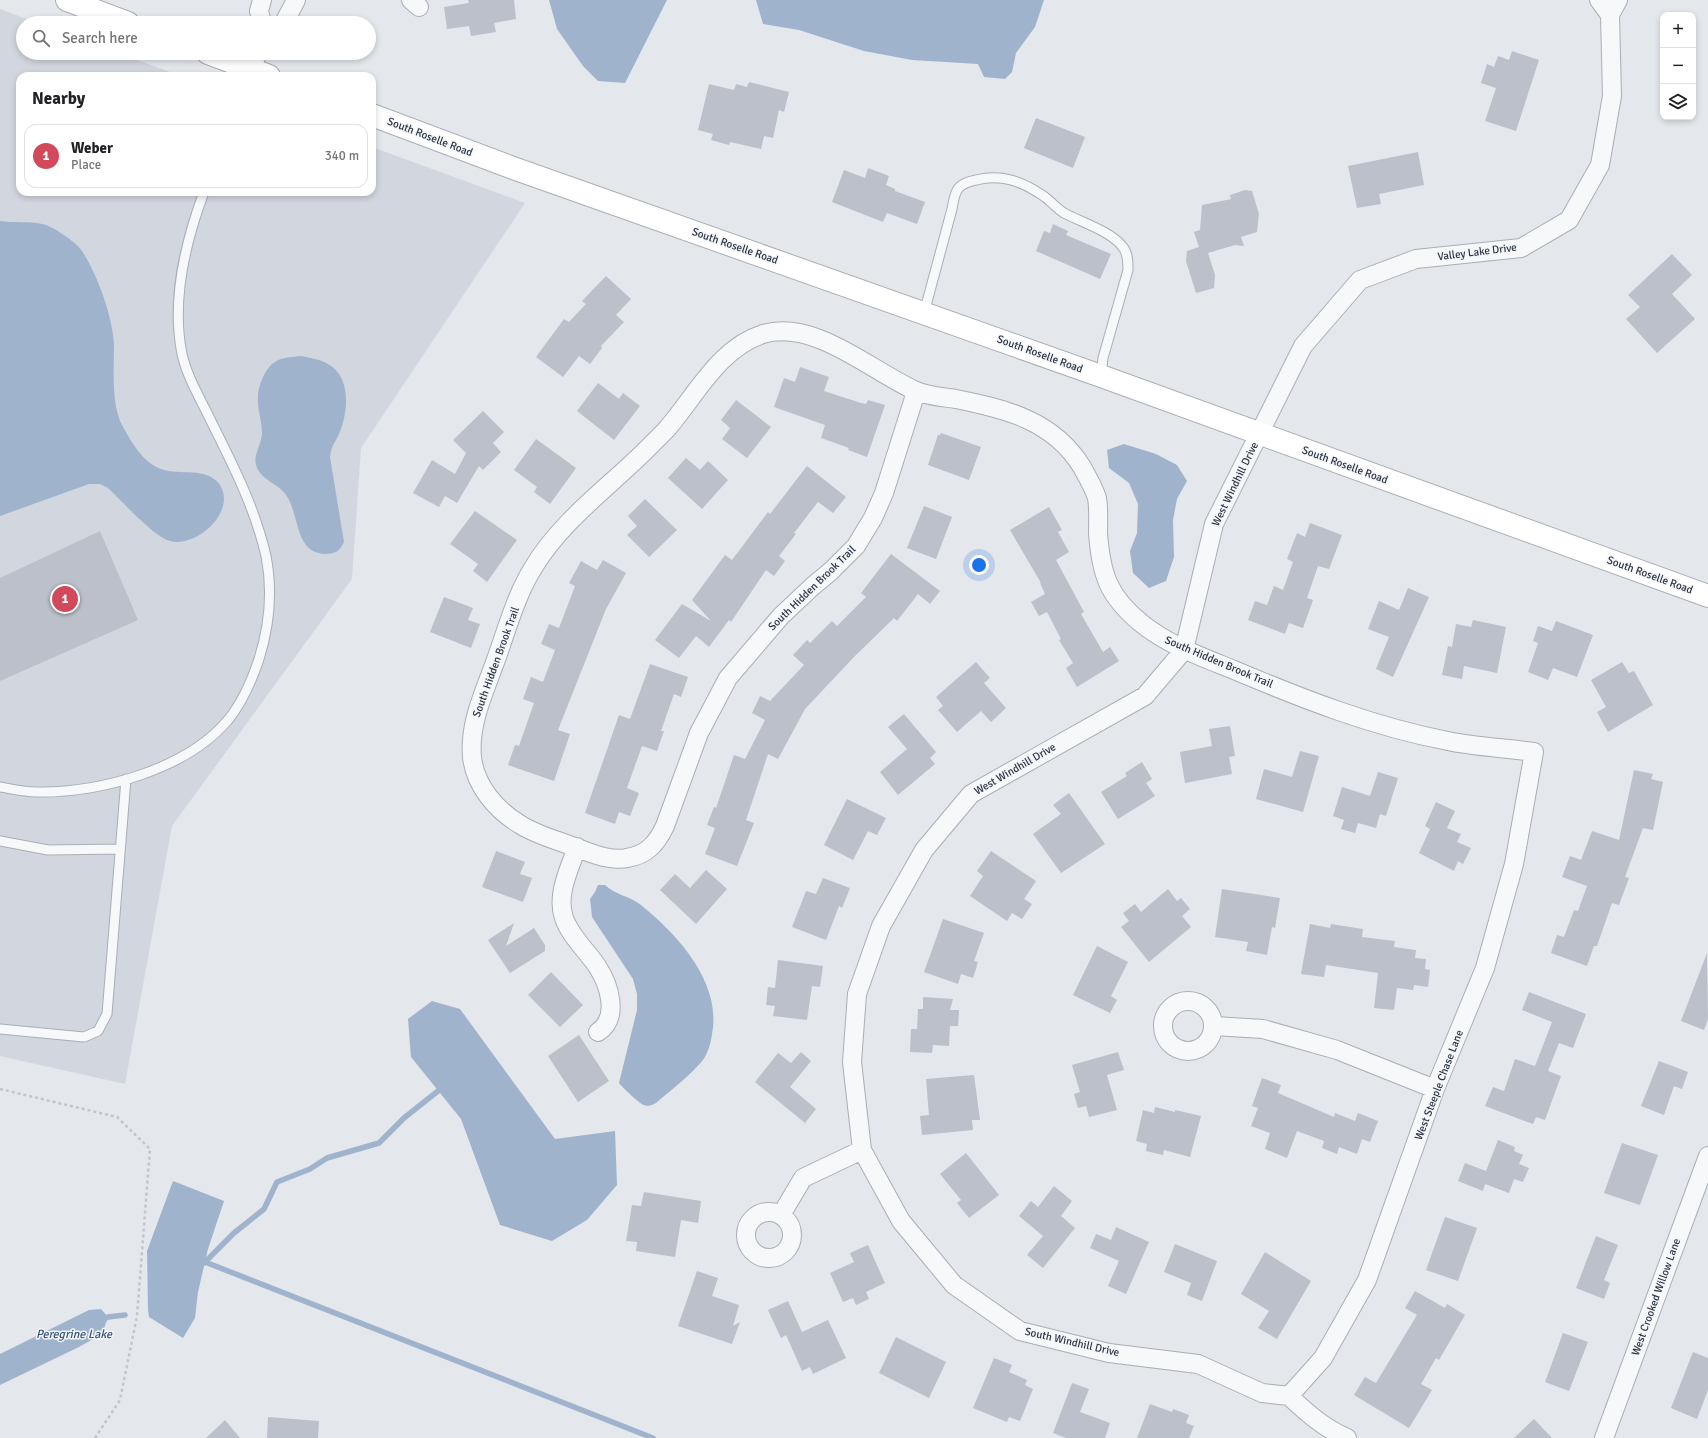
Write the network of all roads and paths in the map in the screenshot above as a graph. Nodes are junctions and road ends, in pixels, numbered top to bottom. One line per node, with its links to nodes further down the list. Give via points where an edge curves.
1 (67, 0): 6 (main road)
2 (262, 0): 7 (street)
3 (296, 0): 8 (street)
4 (1599, 0): 5 (street, Valley Lake Drive)
5 (1614, 7): 16 (street, Valley Lake Drive, via 1612,96 1600,165 1569,220 1521,248 1416,259 1360,280 1303,346)
6 (109, 16)
7 (260, 16)
8 (288, 16)
9 (230, 60): 10 (main road)
10 (256, 68)
11 (376, 117): 13 (main road, South Roselle Road, via 513,168)
12 (203, 196): 20 (lane, via 187,246 180,288 178,322 182,356 243,485 255,518 270,581 270,608 266,636 256,666 242,698 228,720 211,737 185,754 153,771)
13 (924, 313): 14 (main road, South Roselle Road); 14 (lane, via 955,192 964,182 984,178 1014,180 1042,195 1062,212 1113,238 1124,247 1128,270 1103,358)
14 (1101, 376): 16 (main road, South Roselle Road)
15 (916, 392): 18 (street, South Hidden Brook Trail, via 1002,408 1047,430 1068,448 1082,468 1096,497 1100,559 1107,584 1122,606 1141,623); 23 (street, South Hidden Brook Trail, via 884,493 873,518 856,546 781,616 728,678 699,733 658,840 648,851 632,858 613,860); 23 (street, South Hidden Brook Trail, via 809,335 787,332 764,334 744,343 721,361 664,432 585,506 542,554 531,570 520,595 478,708 472,733 472,761 489,799 507,816 524,828)
16 (1259, 435): 17 (main road, South Roselle Road); 18 (street, West Windhill Drive, via 1214,524)
17 (1708, 596)
18 (1184, 650): 19 (street, South Hidden Brook Trail, via 1350,716 1448,741); 30 (street, West Windhill Drive, via 1145,696 971,794 924,850 881,926 857,994 852,1062)
19 (1534, 752): 29 (street, West Steeple Chase Lane, via 1514,864 1485,968)
20 (126, 779): 21 (lane, via 69,791 34,792); 24 (lane)
21 (0, 787)
22 (0, 841): 24 (lane, via 48,850)
23 (577, 848): 27 (street, via 564,887 562,902 564,919 598,968 611,1000 611,1016 605,1027)
24 (120, 849): 26 (lane, via 107,1014 98,1031 84,1037)
25 (1214, 1026): 29 (street, via 1263,1029 1337,1050)
26 (0, 1029)
27 (598, 1032)
28 (0, 1089): 34 (path, via 117,1117 150,1148 137,1316 120,1400)
29 (1435, 1089): 33 (street, West Steeple Chase Lane, via 1367,1280 1323,1358)
30 (862, 1150): 32 (street, via 803,1178); 33 (street, South Windhill Drive, via 901,1221 954,1285 1020,1331 1109,1353 1198,1364 1262,1393)
31 (1708, 1156): 36 (street, West Crooked Willow Lane)
32 (781, 1215)
33 (1289, 1396): 35 (street, via 1328,1430)
34 (95, 1438)
35 (1347, 1438)
36 (1604, 1438)

